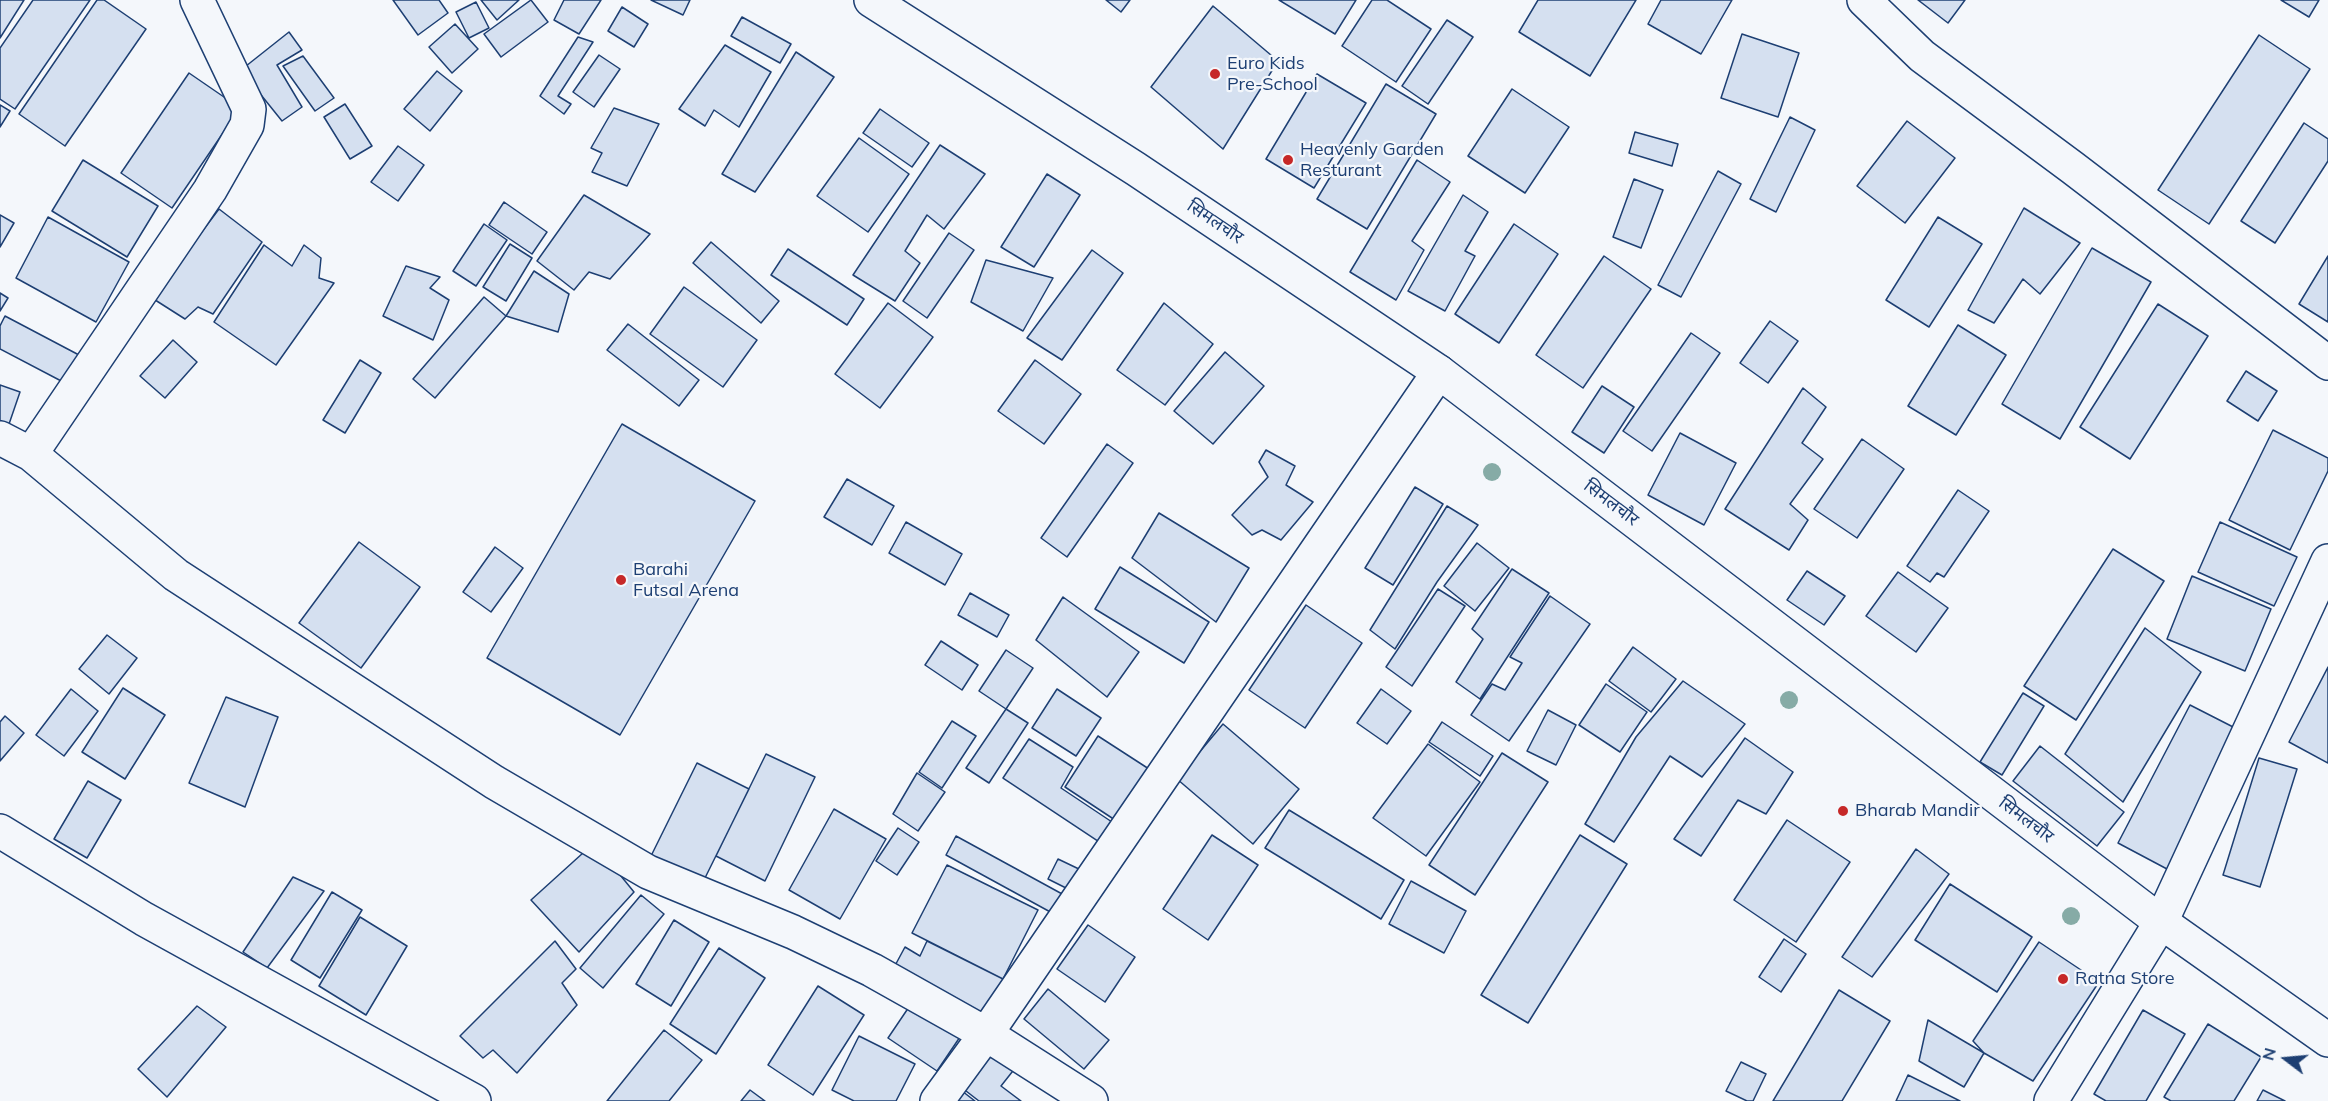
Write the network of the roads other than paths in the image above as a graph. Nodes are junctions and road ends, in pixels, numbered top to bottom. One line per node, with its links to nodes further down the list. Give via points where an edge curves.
1 (197, 0): 7 (street, via 249,109 247,125 210,190)
2 (871, 0): 5 (street, सिमलचौर, via 1136,169)
3 (1864, 0): 4 (street, via 1922,56)
4 (2328, 363)
5 (1439, 372): 10 (street, सिमलचौर); 11 (street)
6 (0, 438): 7 (street)
7 (31, 454): 11 (street, via 176,575 494,782 648,872 857,962)
8 (2328, 561): 10 (street)
9 (0, 831): 13 (street, via 144,919)
10 (2161, 922): 12 (street, सिमलचौर); 16 (street)
11 (986, 1034): 14 (street); 15 (street)
12 (2328, 1040)
13 (474, 1101)
14 (937, 1101)
15 (1091, 1101)
16 (2050, 1101)

